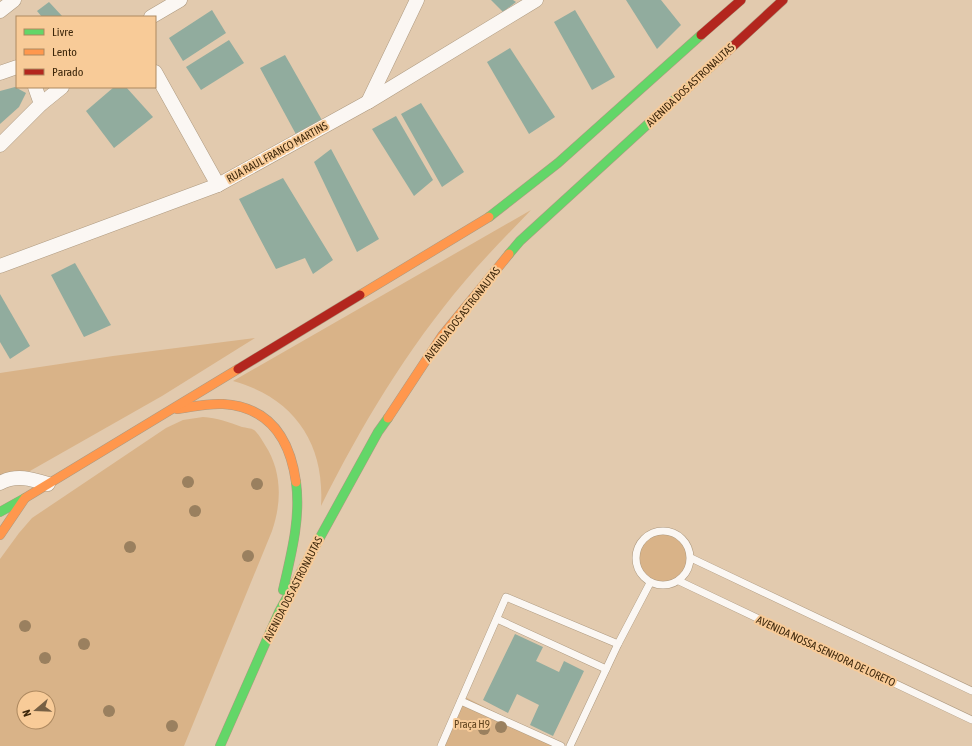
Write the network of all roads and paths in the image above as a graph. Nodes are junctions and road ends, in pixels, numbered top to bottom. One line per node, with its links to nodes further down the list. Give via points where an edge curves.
1 (14, 0): 7 (street)
2 (180, 0): 8 (street)
3 (417, 0): 15 (street)
4 (536, 0): 15 (street, RUA RAUL FRANCO MARTINS)
5 (741, 0): 20 (main road, via 558,163 489,217)
6 (782, 0): 29 (main road, AVENIDA DOS ASTRONAUTAS, via 520,241 505,259 442,336 378,432)
7 (0, 11)
8 (153, 16)
9 (16, 67): 11 (street)
10 (156, 74): 18 (street)
11 (0, 75): 12 (street)
12 (16, 77)
13 (35, 88): 16 (street)
14 (61, 88): 16 (street)
15 (368, 102): 18 (street, RUA RAUL FRANCO MARTINS)
16 (41, 104): 17 (street)
17 (0, 145)
18 (218, 185): 19 (street, RUA RAUL FRANCO MARTINS)
19 (0, 266)
20 (169, 411): 22 (main road); 29 (main road, via 222,403 247,408 270,422 287,446 296,474 298,503 294,538)
21 (0, 483): 22 (street, via 16,477 31,478)
22 (48, 484): 23 (main road)
23 (25, 498): 24 (main road); 25 (main road)
24 (0, 512)
25 (0, 535)
26 (691, 558): 27 (lane, via 690,567); 28 (lane, via 685,541 674,533 662,531 649,534 637,549 636,562 641,574); 33 (lane)
27 (679, 581): 28 (lane, via 665,586); 35 (lane, AVENIDA NOSSA SENHORA DE LORETO)
28 (650, 583): 31 (lane)
29 (279, 612): 36 (main road, AVENIDA DOS ASTRONAUTAS)
30 (497, 619): 31 (lane, via 506,597); 32 (lane); 34 (lane)
31 (618, 644): 32 (lane)
32 (606, 669): 39 (lane)
33 (972, 691)
34 (461, 701): 37 (lane); 38 (lane)
35 (972, 720)
36 (220, 746)
37 (441, 746)
38 (560, 746)
39 (570, 746)

